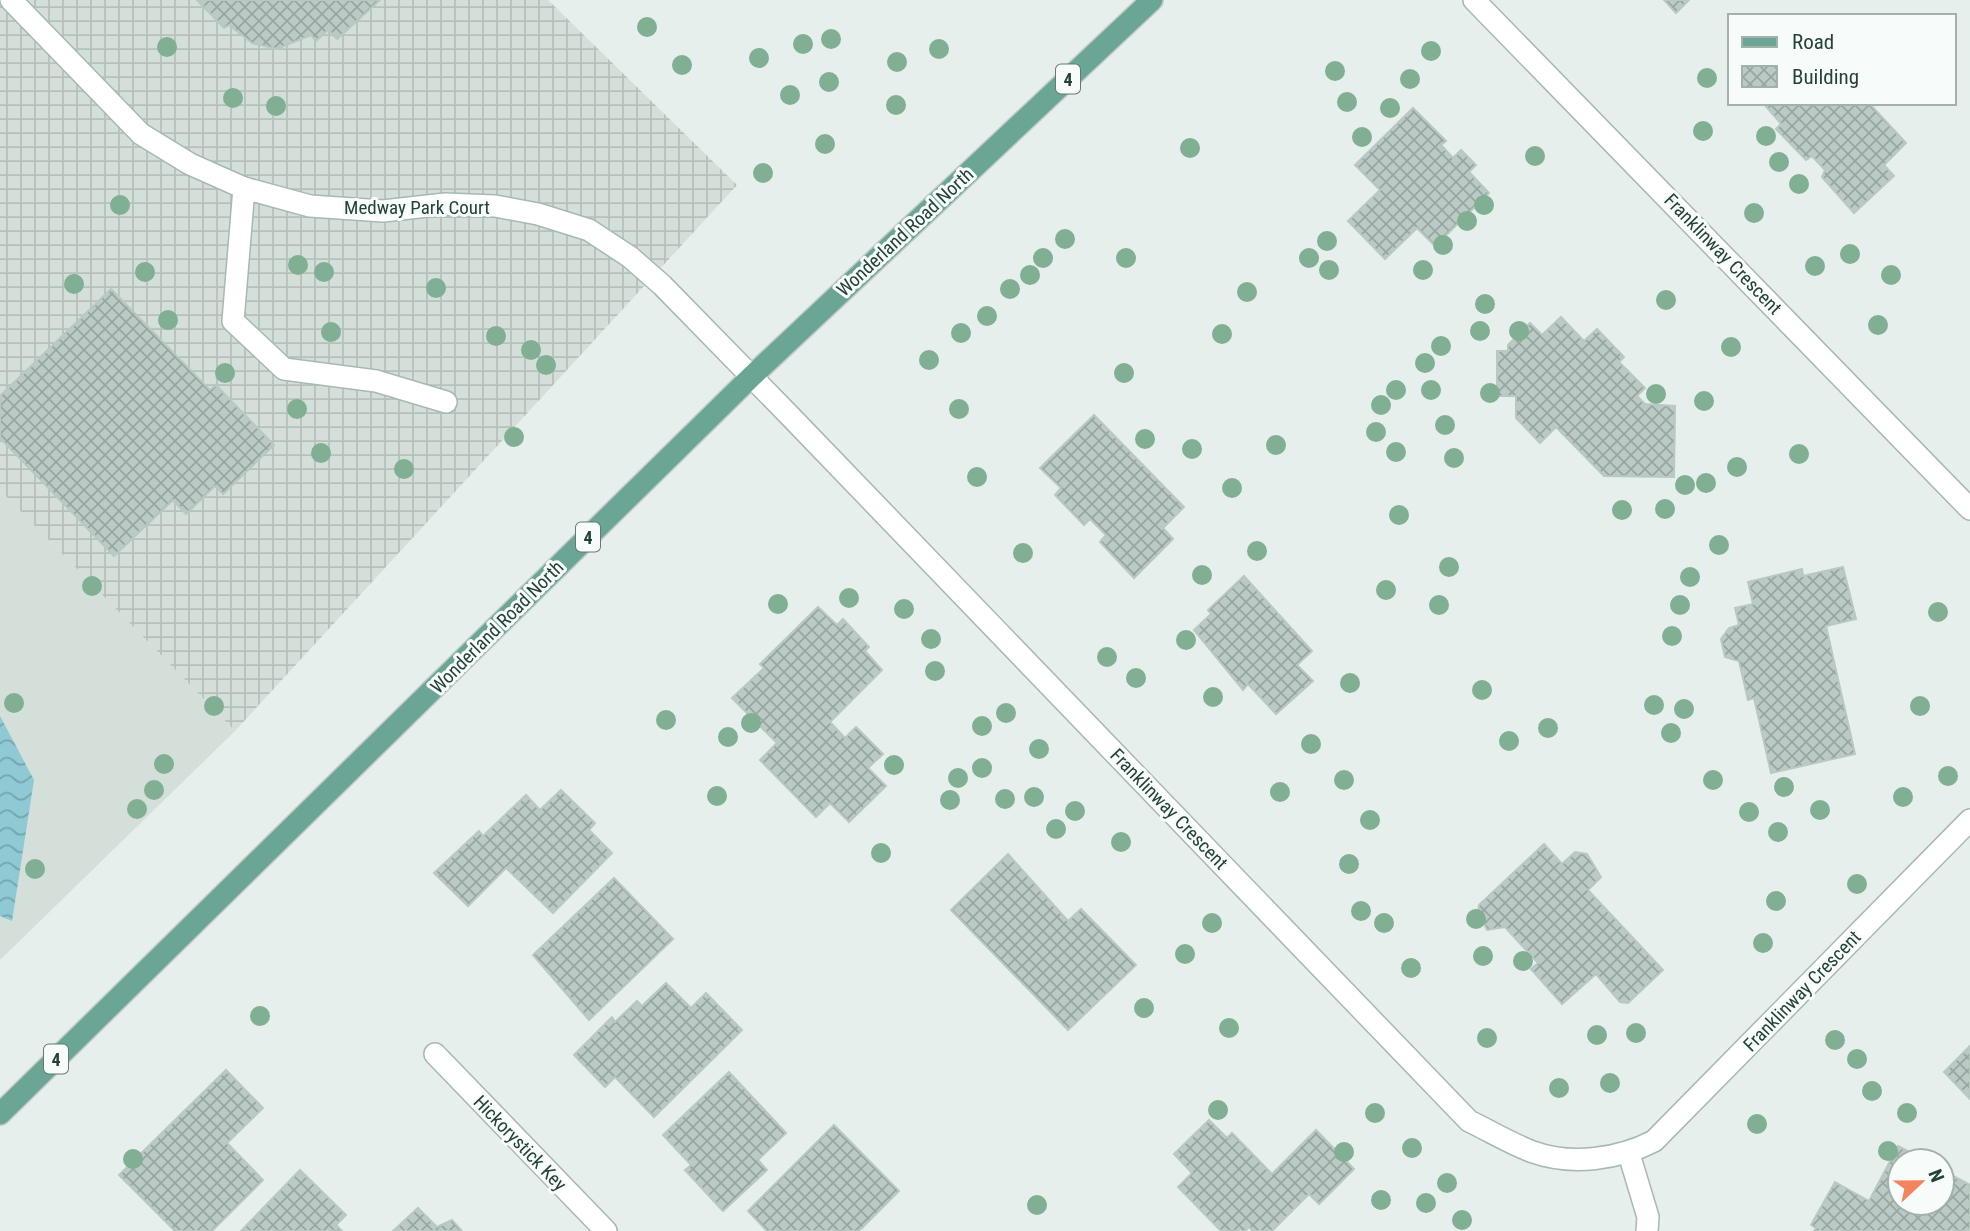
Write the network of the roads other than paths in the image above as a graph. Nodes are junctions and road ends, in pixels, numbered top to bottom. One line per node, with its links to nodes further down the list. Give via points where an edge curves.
1 (11, 0): 4 (street, Medway Park Court, via 141,134 190,164)
2 (1152, 0): 5 (main road, Wonderland Road North / 4)
3 (1474, 0): 7 (street, Franklinway Crescent)
4 (244, 188): 5 (street, Medway Park Court, via 310,206 383,211 445,204 495,206 589,230 662,285); 6 (street, via 233,321 284,369 376,382)
5 (751, 377): 10 (main road, Wonderland Road North / 4); 11 (street, Franklinway Crescent, via 1469,1121 1534,1153 1587,1160)
6 (446, 402)
7 (1970, 509)
8 (1970, 820): 11 (street, Franklinway Crescent, via 1654,1142)
9 (435, 1054): 12 (street, Hickorystick Key)
10 (0, 1114)
11 (1629, 1154): 13 (street, via 1648,1217)
12 (606, 1231)
13 (1647, 1231)

